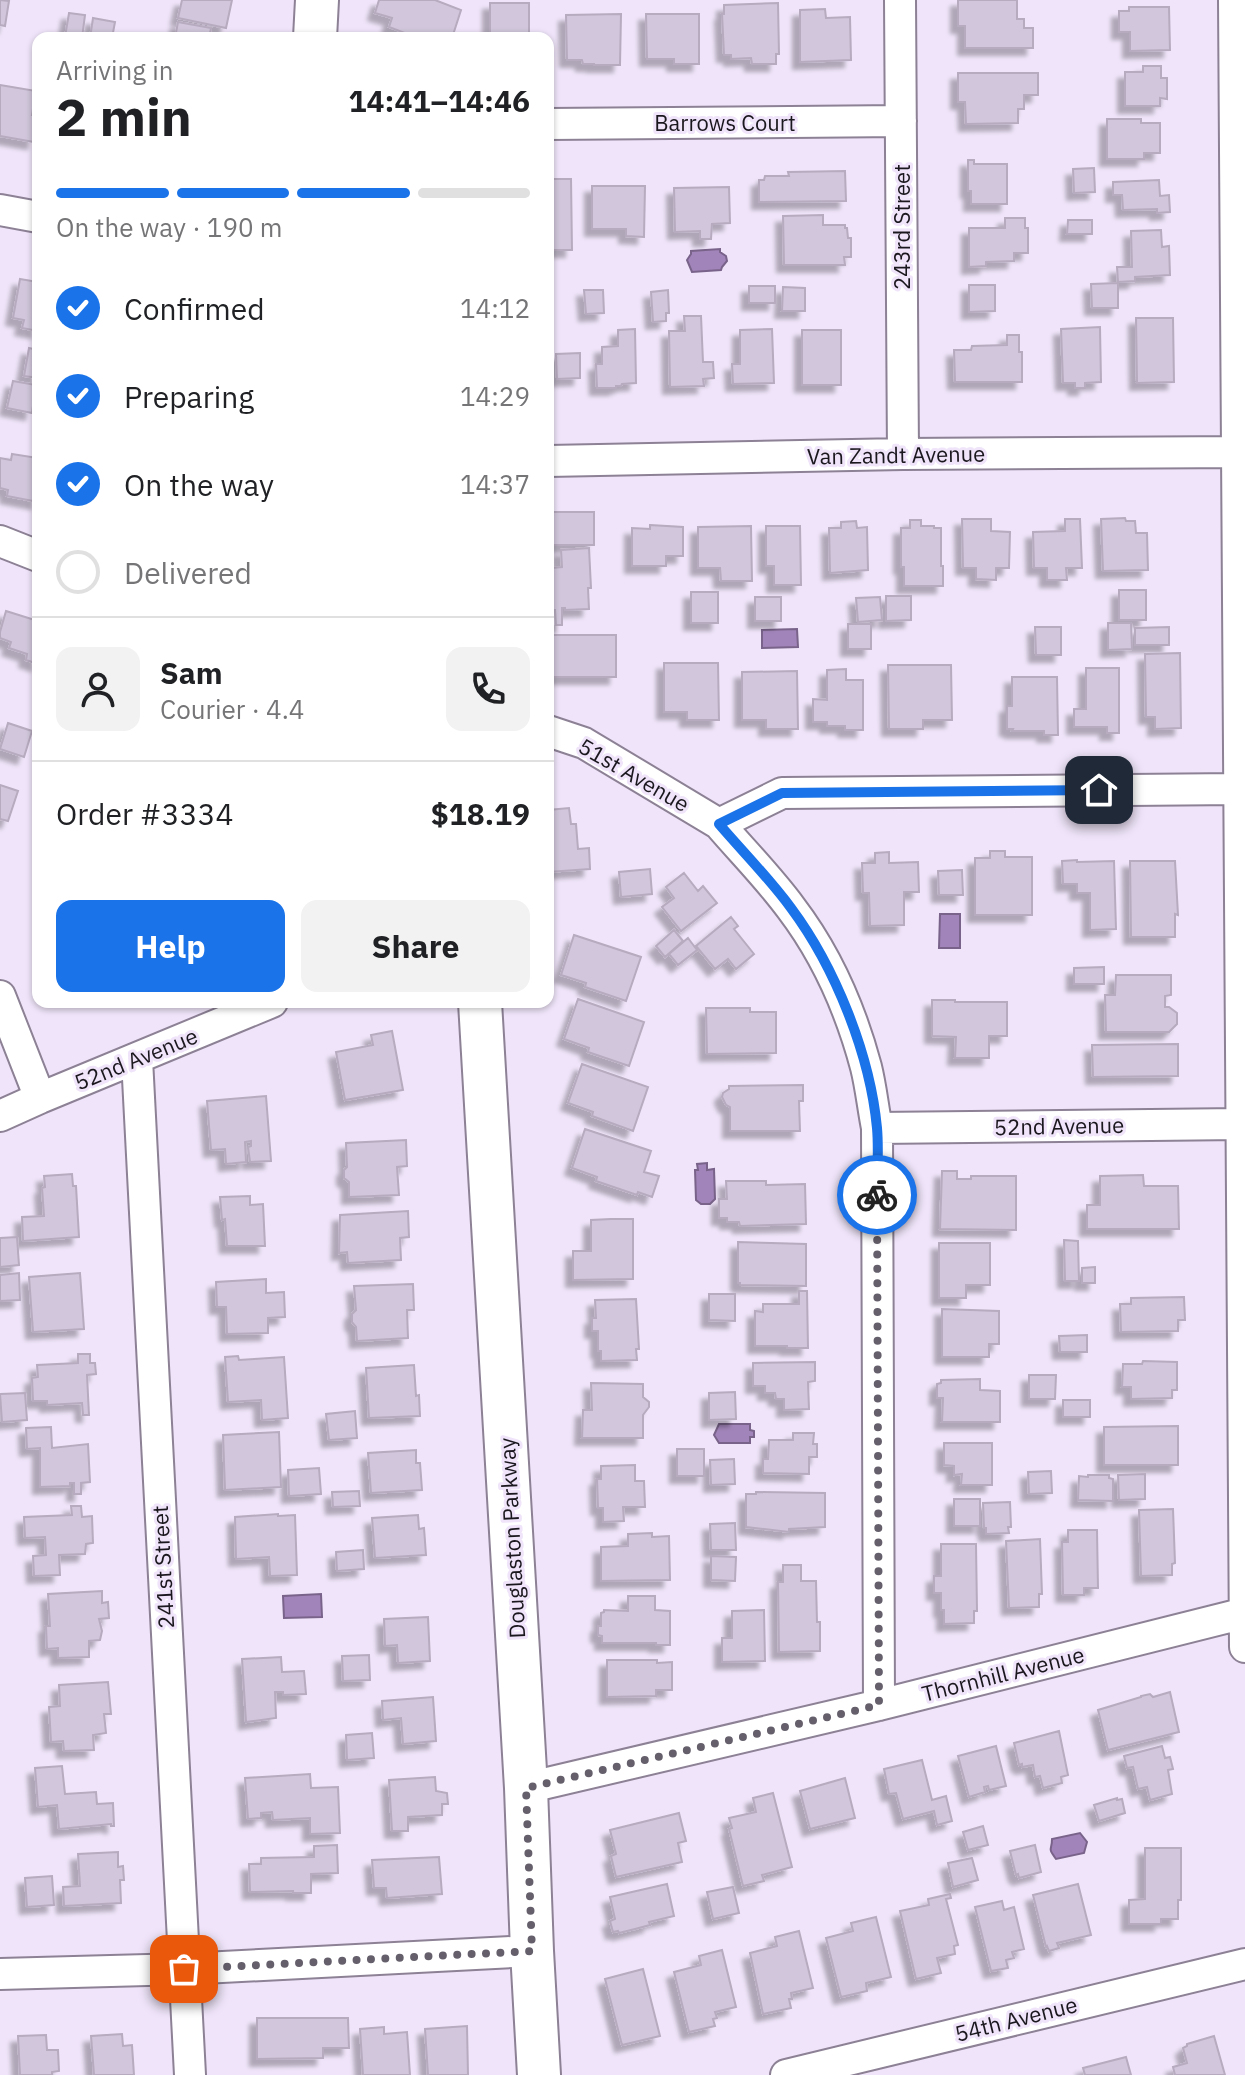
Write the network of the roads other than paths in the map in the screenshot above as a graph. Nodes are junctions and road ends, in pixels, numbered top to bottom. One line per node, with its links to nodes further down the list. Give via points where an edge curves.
1 (317, 0): 4 (main road)
2 (900, 0): 5 (street, 243rd Street)
3 (1234, 0): 9 (street)
4 (315, 32)
5 (901, 121): 6 (street, Barrows Court); 10 (street, 243rd Street)
6 (554, 124)
7 (0, 210): 8 (street)
8 (32, 216)
9 (1241, 452): 10 (street, Van Zandt Avenue); 15 (street)
10 (903, 454): 11 (street, Van Zandt Avenue)
11 (554, 461)
12 (0, 541): 13 (street)
13 (32, 554)
14 (554, 733): 16 (street, 51st Avenue, via 584,743)
15 (1238, 789): 16 (street, via 782,793); 23 (street)
16 (719, 824): 24 (street, 51st Avenue, via 792,909 820,952 841,994 866,1068)
17 (0, 996): 21 (street)
18 (258, 1008): 20 (street, 52nd Avenue)
19 (480, 1008): 28 (main road, Douglaston Parkway)
20 (137, 1059): 21 (street, 52nd Avenue); 31 (street, 241st Street)
21 (40, 1098): 22 (street, 52nd Avenue)
22 (0, 1116)
23 (1240, 1124): 24 (street, 52nd Avenue); 25 (street)
24 (877, 1128): 27 (street, 51st Avenue)
25 (1245, 1614): 26 (street); 27 (street, Thornhill Avenue)
26 (1245, 1647)
27 (879, 1705): 28 (street, Thornhill Avenue)
28 (526, 1788): 29 (main road, Douglaston Parkway)
29 (532, 1951): 31 (street); 34 (main road, Douglaston Parkway)
30 (1245, 1964): 35 (street, 54th Avenue)
31 (184, 1969): 32 (street); 33 (street, 241st Street)
32 (0, 1974)
33 (190, 2075)
34 (539, 2075)
35 (786, 2075)

